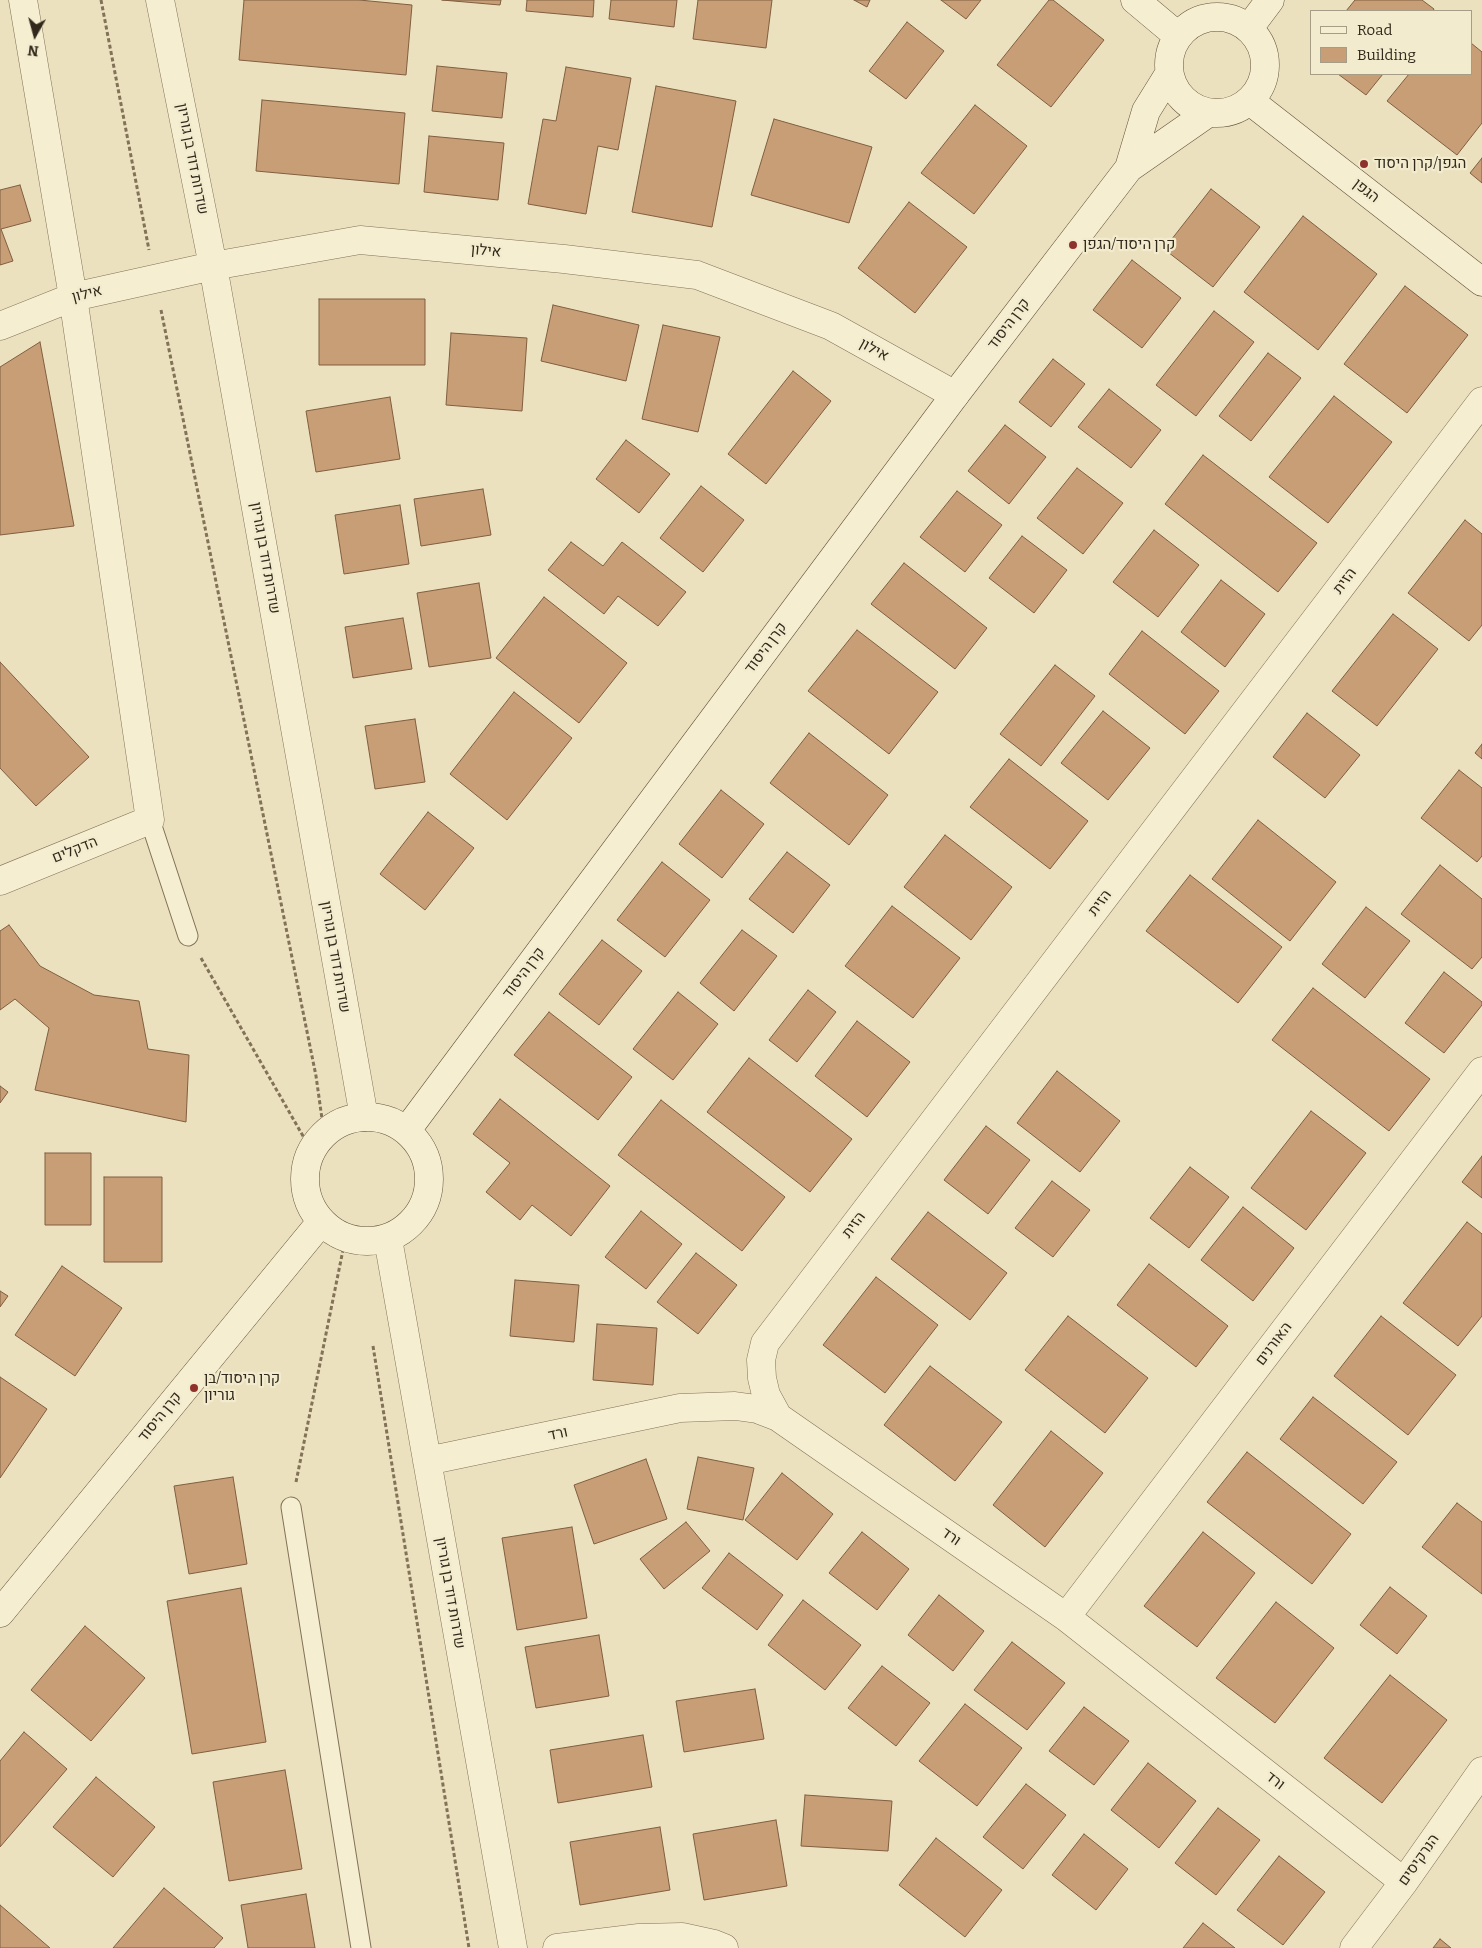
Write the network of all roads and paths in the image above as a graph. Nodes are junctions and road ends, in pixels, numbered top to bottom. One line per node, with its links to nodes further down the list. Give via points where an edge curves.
1 (23, 0): 15 (street)
2 (101, 0): 13 (path)
3 (160, 0): 12 (street, שדרות דוד בן גוריון)
4 (1134, 0): 7 (street)
5 (1270, 0): 6 (street)
6 (1249, 28): 7 (street, via 1220,16 1197,21); 9 (street, via 1260,41 1266,72)
7 (1178, 36): 8 (street, via 1171,48)
8 (1169, 74): 10 (street, via 1182,98 1194,108); 11 (street, קרן היסוד, via 1146,111)
9 (1250, 101): 10 (street, via 1238,109); 14 (street, הגפן)
10 (1208, 113): 11 (street, קרן היסוד)
11 (1129, 168): 17 (street, קרן היסוד)
12 (213, 266): 13 (street, אילון); 17 (street, אילון, via 360,240 564,259 696,276 831,326); 23 (street, שדרות דוד בן גוריון)
13 (154, 279): 15 (street, אילון); 25 (path, via 312,1057)
14 (1482, 282)
15 (73, 297): 16 (street, אילון); 19 (street)
16 (0, 326)
17 (955, 395): 24 (street, קרן היסוד)
18 (1482, 401): 30 (street, הזית, via 765,1343 761,1360 762,1378 766,1396)
19 (150, 820): 20 (street, הדקלים); 21 (lane)
20 (0, 881)
21 (188, 936): 25 (path)
22 (1482, 1071): 34 (street, האורנים)
23 (364, 1117): 24 (street, via 379,1118); 25 (street, via 343,1122)
24 (406, 1130): 28 (street, via 419,1144 430,1180 418,1217)
25 (317, 1142): 26 (street, via 305,1168 304,1188 310,1206)
26 (321, 1222): 27 (street); 33 (street, קרן היסוד)
27 (345, 1239): 28 (street, via 367,1242); 32 (path)
28 (388, 1239): 31 (street, שדרות דוד בן גוריון)
29 (372, 1345): 38 (path)
30 (778, 1416): 31 (street, ורד, via 735,1406 680,1408); 34 (street, ורד)
31 (427, 1460): 39 (street, שדרות דוד בן גוריון)
32 (291, 1507): 37 (lane)
33 (0, 1613)
34 (1066, 1617): 36 (street, ורד)
35 (1482, 1771): 36 (street, הנרקיסים)
36 (1404, 1882): 42 (street, הנרקיסים)
37 (361, 1948)
38 (469, 1948)
39 (513, 1948)
40 (557, 1948): 41 (street, via 640,1938 682,1937)
41 (724, 1948)
42 (1354, 1948)

